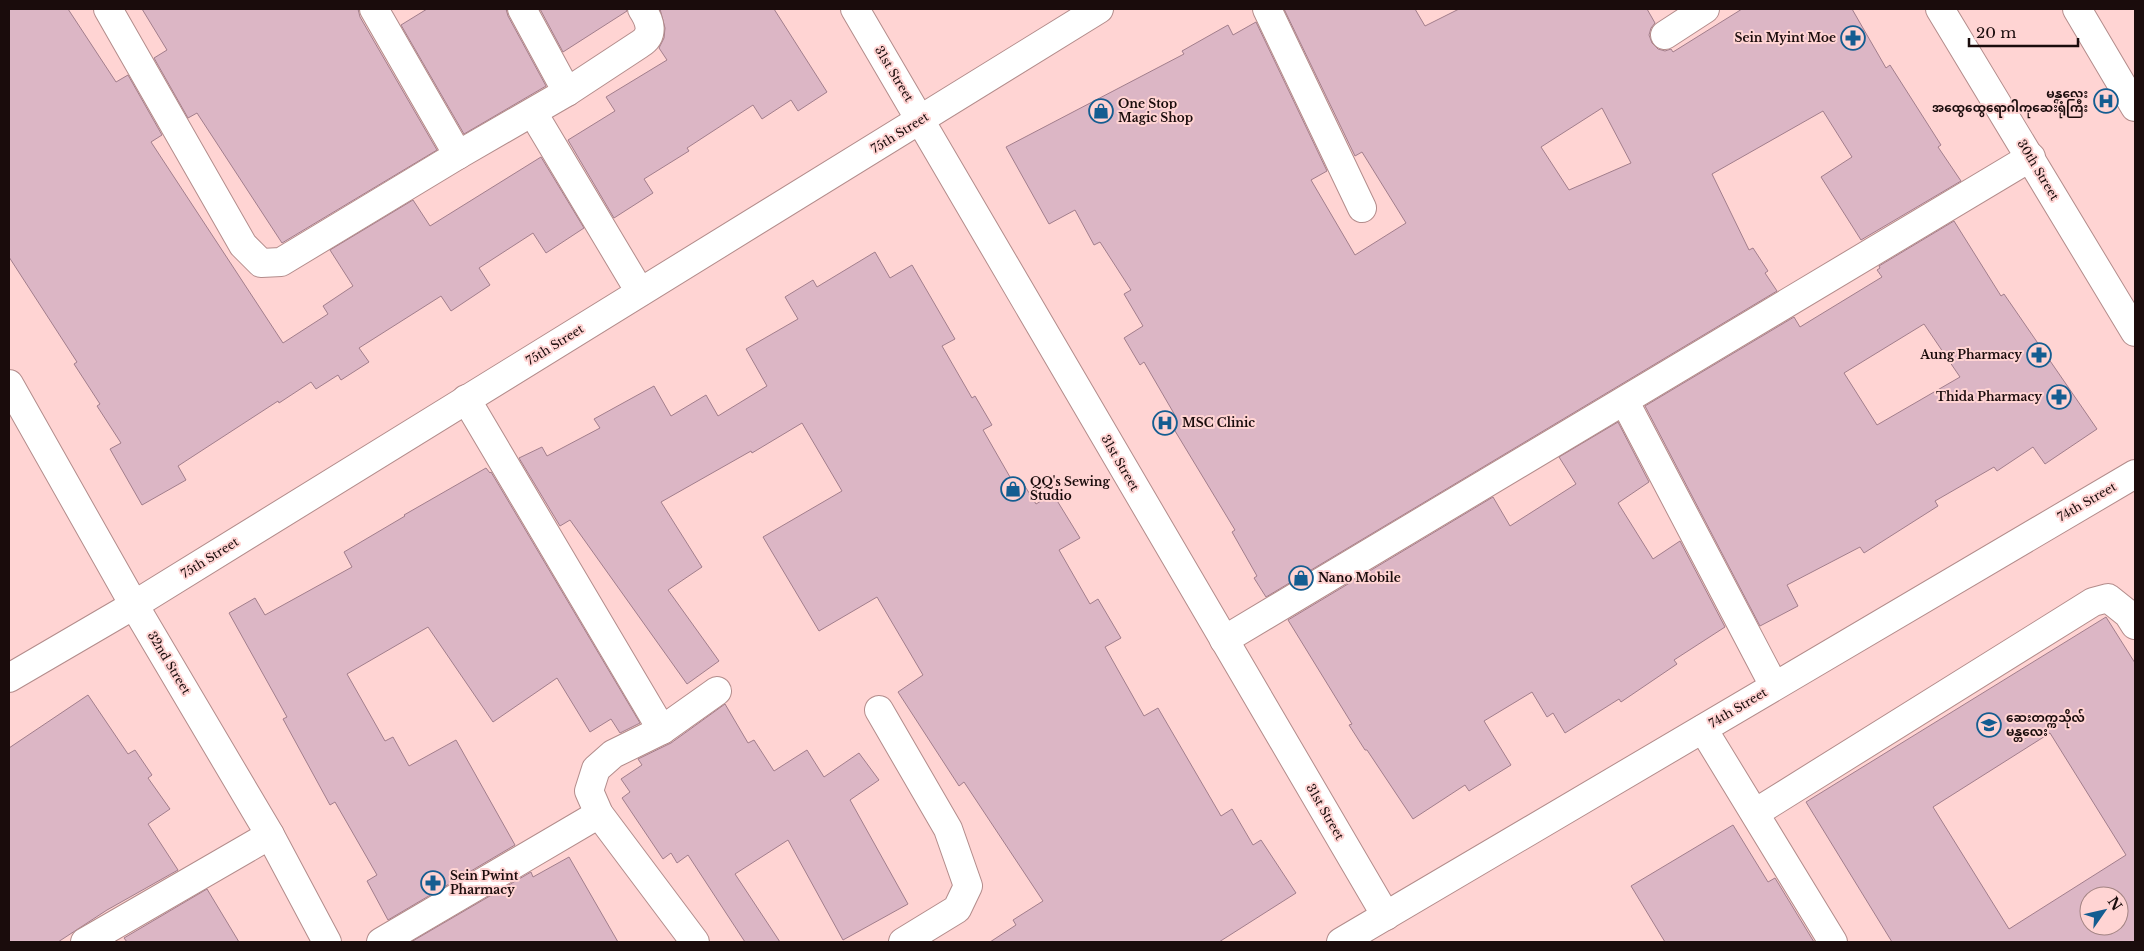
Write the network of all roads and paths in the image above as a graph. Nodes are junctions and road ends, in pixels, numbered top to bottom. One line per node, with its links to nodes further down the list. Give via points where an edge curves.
1 (108, 9): 16 (street, via 243,246 261,264 281,262)
2 (374, 9): 16 (street)
3 (522, 9): 12 (street)
4 (642, 9): 12 (street, via 650,21 646,40)
5 (855, 9): 15 (street, 31st Street)
6 (1099, 9): 15 (street, 75th Street)
7 (1266, 9): 18 (street)
8 (1705, 9): 11 (street)
9 (1940, 9): 17 (street, 30th Street)
10 (2077, 9): 13 (street)
11 (1665, 35)
12 (567, 92): 14 (street)
13 (2135, 107)
14 (533, 113): 16 (street); 19 (street)
15 (922, 120): 19 (street, 75th Street); 27 (street, 31st Street)
16 (458, 155)
17 (2031, 157): 20 (street, 30th Street); 23 (street)
18 (1362, 208)
19 (640, 292): 22 (street, 75th Street)
20 (2135, 332)
21 (9, 384): 25 (street, 32nd Street)
22 (466, 399): 25 (street, 75th Street); 33 (street)
23 (1624, 402): 27 (street); 29 (street)
24 (2135, 474): 29 (street, 74th Street)
25 (134, 605): 28 (street, 75th Street); 36 (street, 32nd Street)
26 (2135, 625): 34 (street, via 2128,614 2108,598 2093,602)
27 (1224, 640): 37 (street, 31st Street)
28 (9, 678)
29 (1774, 686): 32 (street, 74th Street)
30 (717, 691): 33 (street)
31 (879, 710): 42 (street, via 948,829 968,886 957,910)
32 (1703, 729): 34 (street); 37 (street, 74th Street)
33 (662, 730): 35 (street, via 613,754 596,769 589,791)
34 (1755, 813): 44 (street)
35 (599, 814): 40 (street); 41 (street)
36 (270, 835): 38 (street); 39 (street, 32nd Street)
37 (1375, 929): 43 (street, 74th Street)
38 (85, 942)
39 (328, 942)
40 (381, 942)
41 (695, 942)
42 (903, 942)
43 (1341, 942)
44 (1833, 942)

